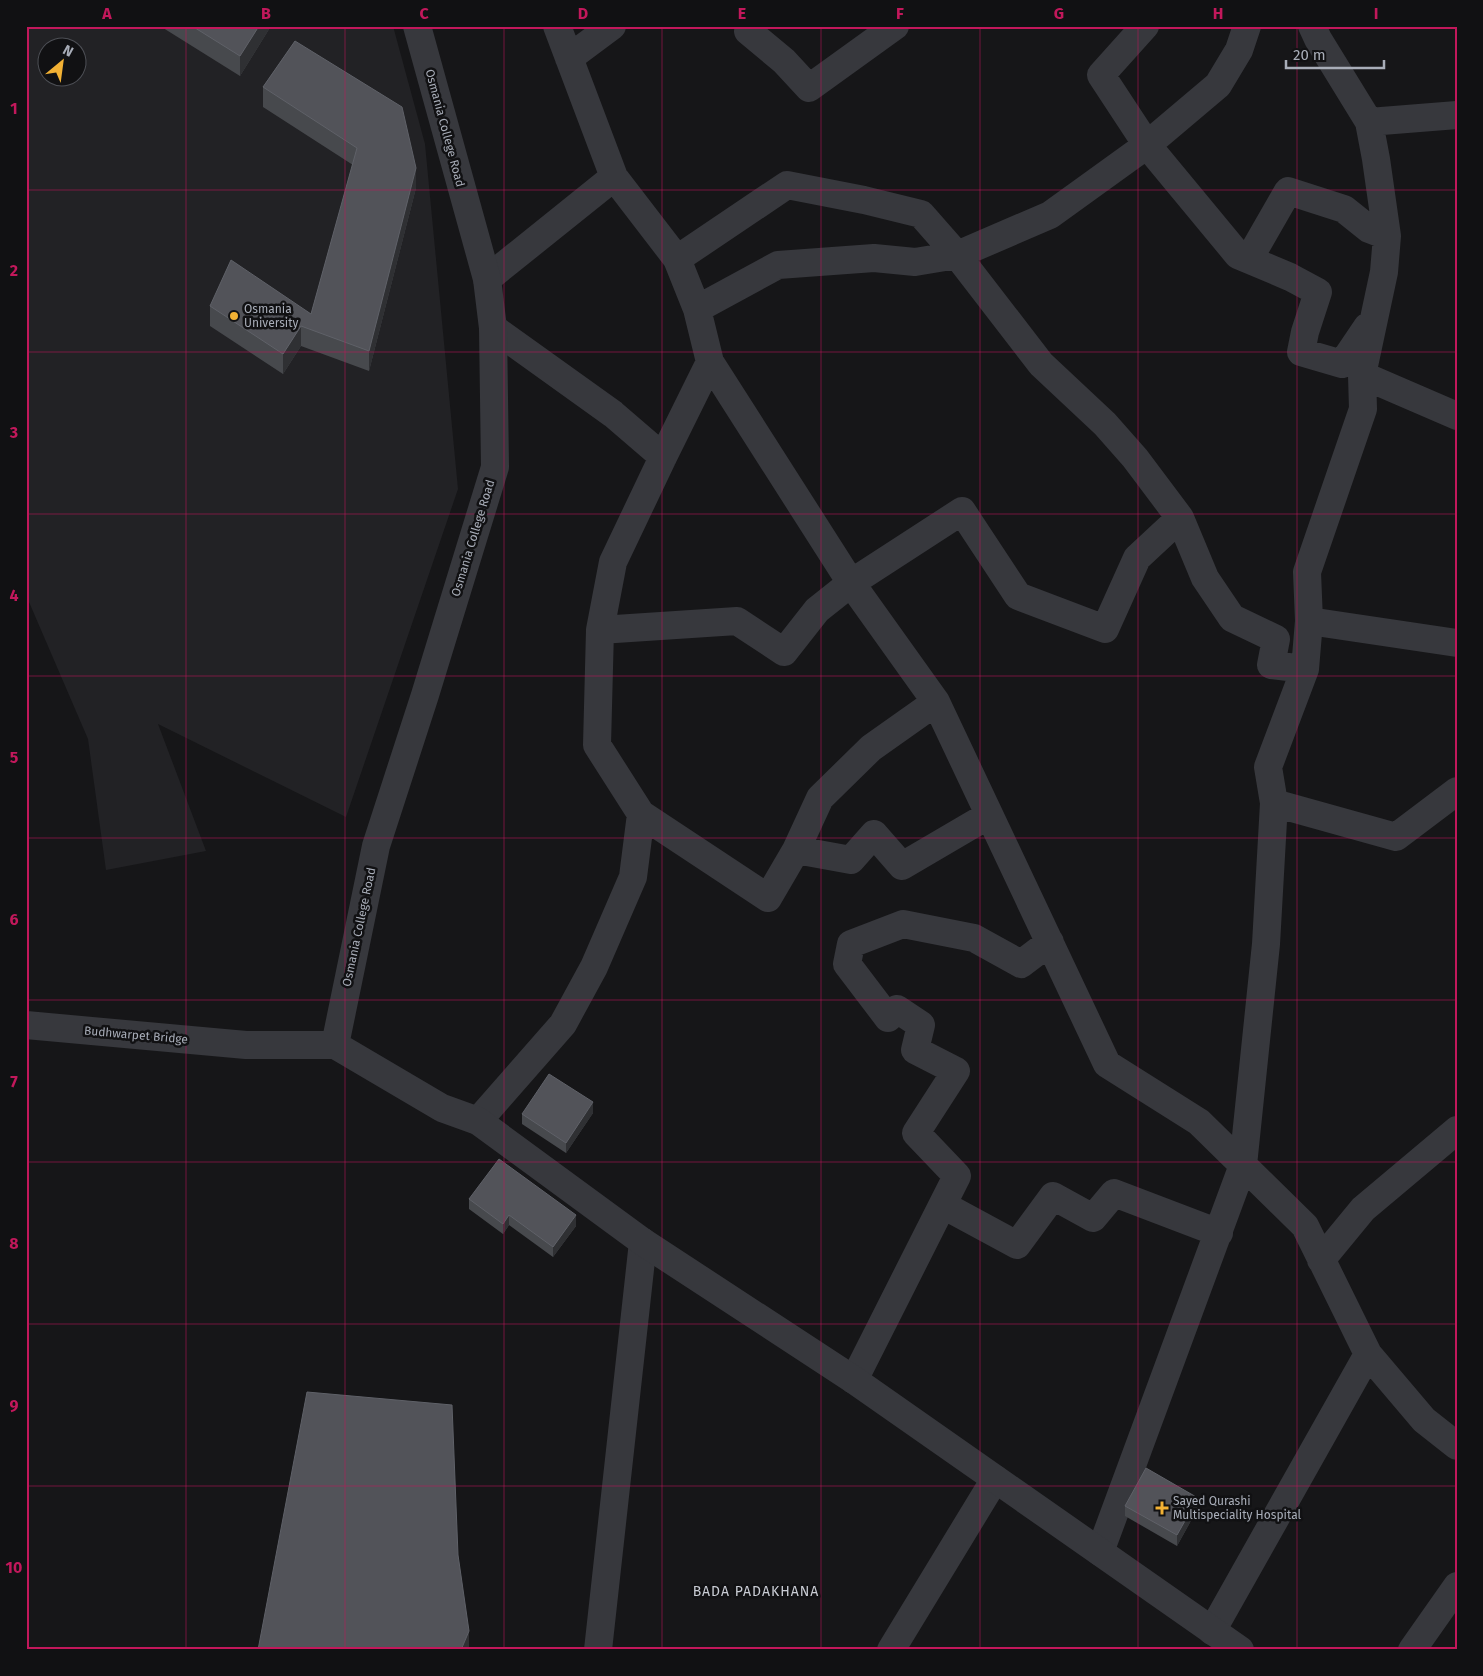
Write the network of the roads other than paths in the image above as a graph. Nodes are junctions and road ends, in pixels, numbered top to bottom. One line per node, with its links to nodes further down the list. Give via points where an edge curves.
1 (417, 26): 18 (street, Osmania College Road)
2 (557, 26): 9 (street)
3 (612, 26): 9 (street)
4 (751, 26): 5 (street, via 748,31 784,61 809,88)
5 (895, 26)
6 (1145, 26): 12 (street, via 1101,75)
7 (1247, 26): 12 (street, via 1239,50 1218,85)
8 (1312, 26): 11 (street)
9 (569, 58): 13 (street)
10 (1457, 115): 11 (street)
11 (1369, 122): 14 (street)
12 (1148, 145): 15 (street, via 1050,214); 17 (street, via 1238,255)
13 (614, 177): 16 (street); 18 (street)
14 (1387, 236): 17 (street, via 1369,229 1344,209 1288,191); 20 (street)
15 (957, 255): 16 (street, via 921,214 787,185); 19 (street, via 915,262 874,258 778,265); 26 (street, via 1041,364 1105,424)
16 (677, 259): 19 (street)
17 (1249, 259): 20 (street, via 1318,292 1301,352 1342,364)
18 (487, 279): 21 (street, Osmania College Road)
19 (697, 309): 22 (street)
20 (1375, 315): 23 (street)
21 (493, 328): 25 (street, via 613,414); 40 (street, Osmania College Road, via 495,467 376,846)
22 (710, 362): 25 (street); 27 (street)
23 (1362, 375): 24 (street); 28 (street, via 1363,409 1307,572)
24 (1457, 416)
25 (663, 457): 29 (street, via 613,562)
26 (1180, 518): 27 (street, via 1137,558 1106,628 1018,596 962,511); 31 (street, via 1206,578 1232,618 1276,639 1271,666)
27 (851, 583): 29 (street, via 817,610 784,652 738,621); 32 (street)
28 (1308, 621): 30 (street); 31 (street)
29 (600, 630): 35 (street, via 597,745)
30 (1457, 643)
31 (1305, 669): 34 (street, via 1268,767)
32 (936, 702): 36 (street); 37 (street, via 871,748 820,798)
33 (1457, 791): 34 (street, via 1396,837)
34 (1274, 803): 43 (street, via 1266,944)
35 (642, 814): 37 (street, via 768,898); 41 (street, via 633,876 594,967 563,1024)
36 (989, 814): 37 (street, via 902,866 874,834 851,860); 38 (street)
37 (796, 850)
38 (1050, 942): 43 (street, via 1107,1064 1199,1122); 44 (street, via 1021,964 974,938 903,924 850,944 847,964 888,1018 896,1009 922,1025 915,1050 956,1071 916,1133 958,1176)
39 (26, 1025): 40 (street, Budhwarpet Bridge, via 246,1045)
40 (335, 1044): 41 (street, via 442,1108)
41 (478, 1121): 46 (street)
42 (1457, 1130): 47 (street, via 1363,1209)
43 (1243, 1165): 45 (street); 47 (street, via 1305,1226)
44 (943, 1206): 45 (street, via 1017,1245 1053,1196 1093,1218 1114,1192); 49 (street)
45 (1218, 1233): 52 (street)
46 (643, 1242): 49 (street); 55 (street)
47 (1321, 1260): 48 (street)
48 (1368, 1354): 50 (street, via 1424,1420); 54 (street)
49 (854, 1380): 51 (street)
50 (1457, 1446)
51 (995, 1479): 52 (street); 56 (street)
52 (1100, 1552): 54 (street)
53 (1457, 1586): 58 (street)
54 (1212, 1630): 57 (street)
55 (598, 1650)
56 (891, 1650)
57 (1240, 1650)
58 (1412, 1650)

